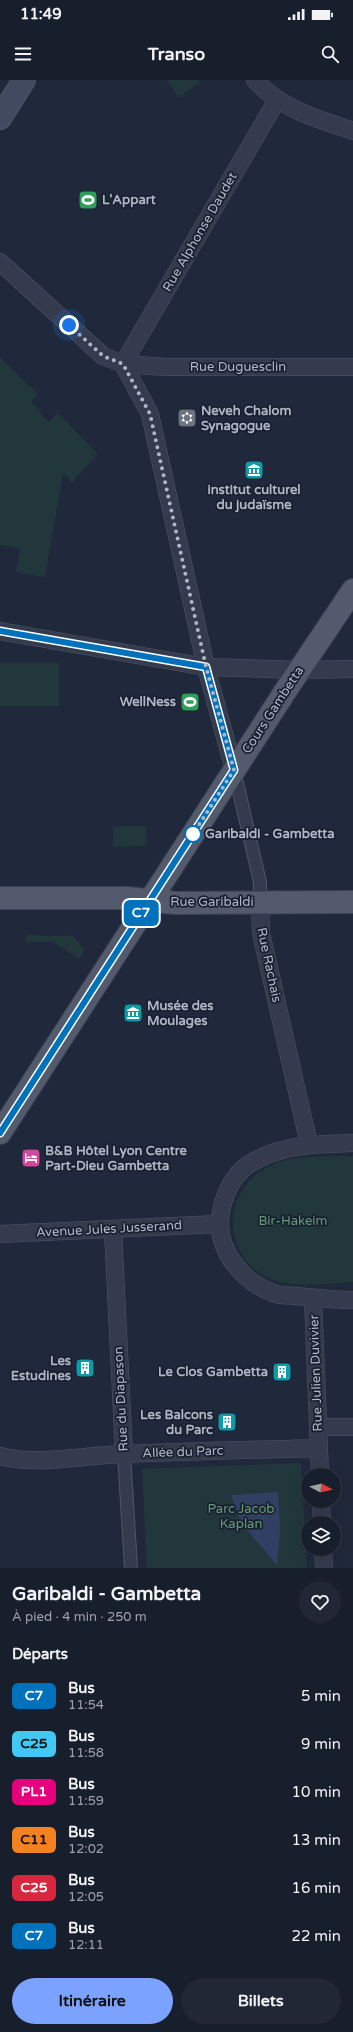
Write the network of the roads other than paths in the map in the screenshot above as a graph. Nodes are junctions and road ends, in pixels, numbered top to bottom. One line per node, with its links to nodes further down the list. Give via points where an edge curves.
1 (24, 80): 4 (main road)
2 (255, 80): 3 (street)
3 (277, 100): 5 (street, via 298,112); 7 (street, Rue Alphonse Daudet)
4 (0, 118)
5 (353, 131)
6 (0, 262): 7 (street, via 103,356)
7 (123, 364): 8 (street, Rue Duguesclin, via 166,367); 11 (street, Rue Rachais, via 150,414)
8 (353, 367)
9 (353, 590): 13 (main road, Cours Gambetta)
10 (0, 631): 11 (street)
11 (206, 667): 13 (street); 14 (street, Rue Rachais)
12 (353, 669): 13 (street)
13 (298, 670): 14 (main road, Cours Gambetta)
14 (234, 770): 16 (main road, Cours Gambetta); 17 (street, Rue Rachais, via 260,882)
15 (0, 898): 16 (main road, Rue Garibaldi)
16 (150, 900): 17 (main road, Rue Garibaldi, via 176,903); 19 (main road, Cours Gambetta)
17 (260, 902): 18 (main road, Rue Garibaldi); 21 (street, Rue Rachais, via 261,933)
18 (353, 902)
19 (0, 1133)
20 (353, 1142): 21 (street)
21 (309, 1144): 22 (street, via 274,1152 246,1166 227,1191)
22 (218, 1224): 23 (street, Avenue Jules Jusserand); 25 (street, via 221,1239 231,1259 251,1282 281,1295)
23 (113, 1230): 24 (street, Avenue Jules Jusserand); 30 (street, Rue du Diapason)
24 (0, 1234)
25 (313, 1298): 26 (street); 27 (street, Rue Julien Duvivier)
26 (353, 1300)
27 (318, 1427): 28 (street); 29 (street, Rue Julien Duvivier)
28 (353, 1427)
29 (318, 1448): 30 (street, Allée du Parc); 32 (street, Rue Julien Duvivier)
30 (124, 1454): 31 (street, Allée du Parc, via 46,1459 9,1459); 34 (street, Rue du Diapason)
31 (0, 1456)
32 (319, 1468)
33 (323, 1556): 35 (street)
34 (130, 1568)
35 (324, 1568)

